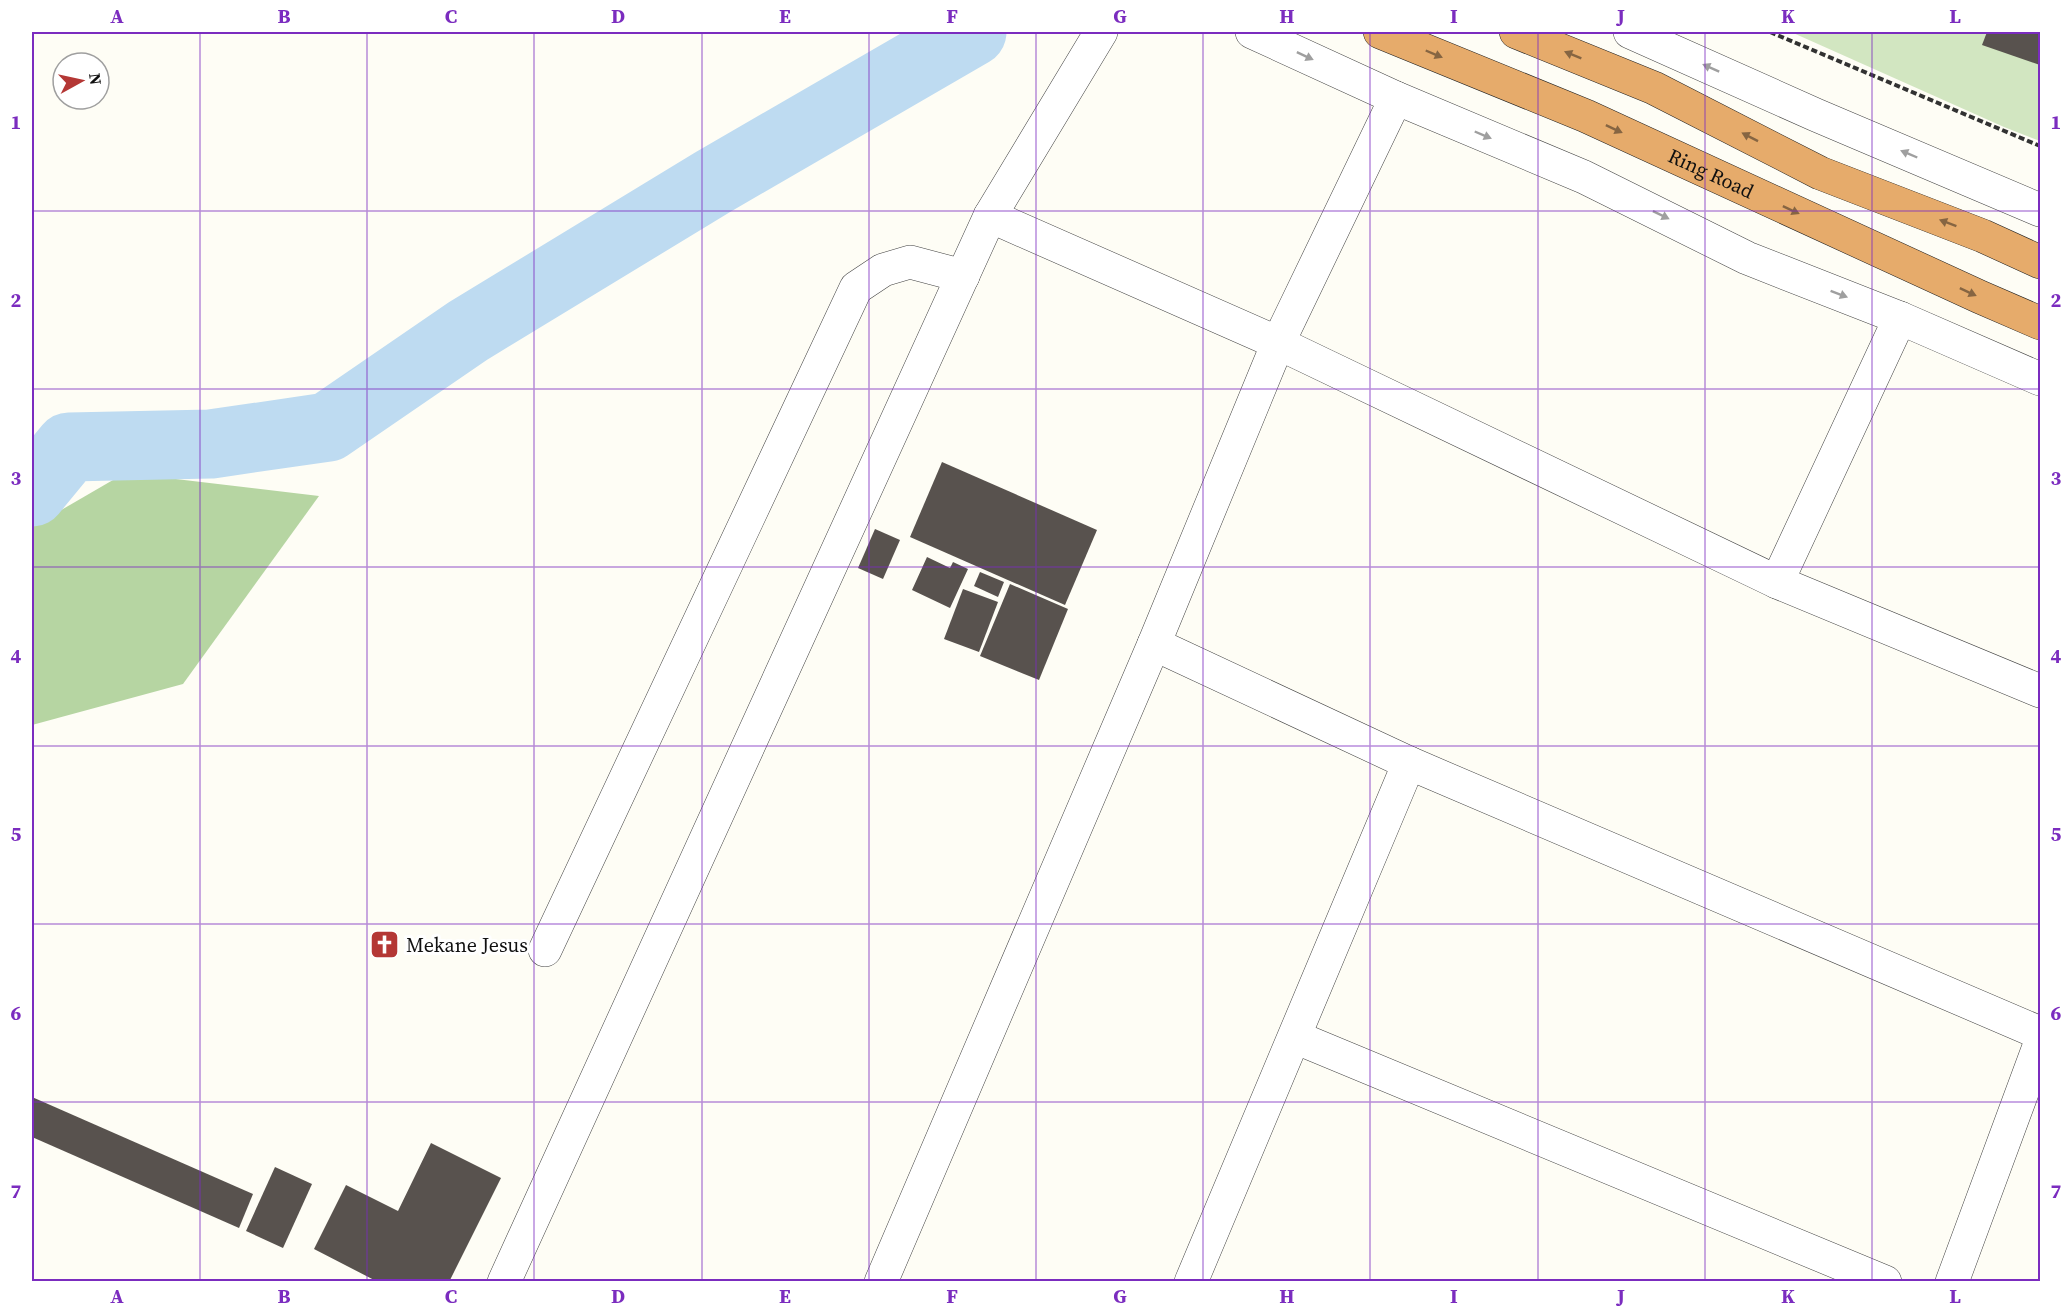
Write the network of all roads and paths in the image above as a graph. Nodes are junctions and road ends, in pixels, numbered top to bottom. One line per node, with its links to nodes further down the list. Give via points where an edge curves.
1 (1101, 32): 10 (street)
2 (1252, 32): 7 (street, one-way to 7)
3 (1380, 32): 14 (highway, Ring Road, one-way to 14, via 1586,116)
4 (1516, 32): 11 (highway, one-way to 4, via 1820,173 1654,88)
5 (1630, 32): 9 (street, one-way to 5)
6 (1770, 32): 8 (path)
7 (1396, 98): 13 (street, one-way to 13, via 1584,177 1747,258); 15 (street)
8 (2040, 146)
9 (2040, 210)
10 (990, 216): 12 (street); 15 (street)
11 (2040, 262)
12 (963, 276): 21 (street, via 910,262 883,270 856,288); 25 (street)
13 (1900, 318): 16 (street); 17 (street)
14 (2040, 323)
15 (1278, 343): 17 (street); 18 (street)
16 (2040, 379)
17 (1777, 582): 19 (street)
18 (1154, 644): 20 (street); 26 (street)
19 (2040, 691)
20 (1409, 763): 22 (street); 23 (street)
21 (545, 950)
22 (2040, 1033)
23 (1295, 1037): 27 (street); 28 (street)
24 (2040, 1044): 29 (street)
25 (504, 1281)
26 (881, 1281)
27 (1191, 1281)
28 (1885, 1281)
29 (1952, 1281)

